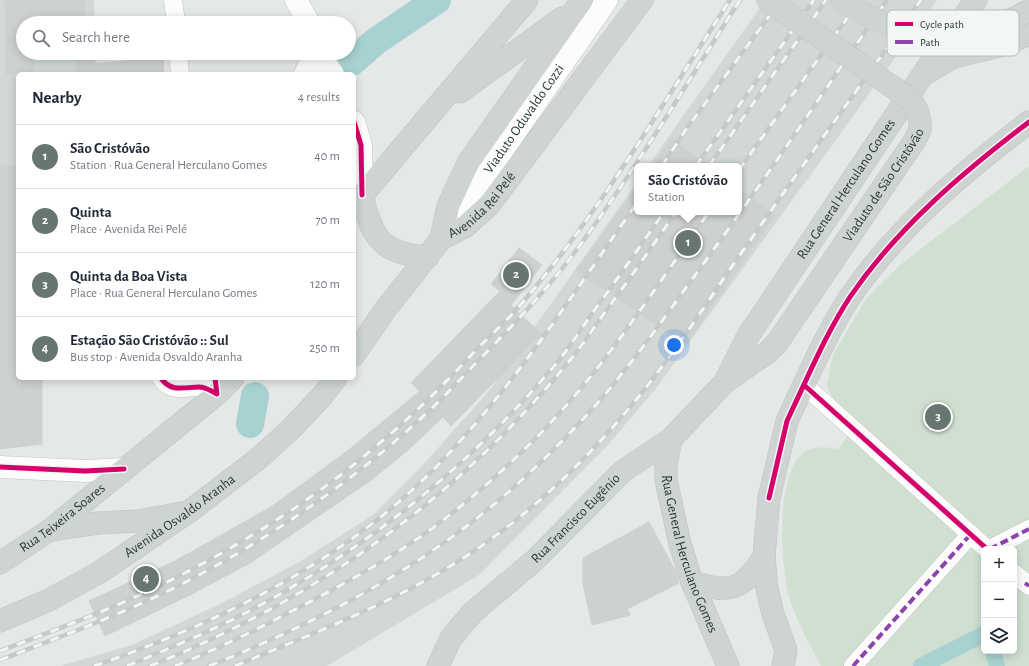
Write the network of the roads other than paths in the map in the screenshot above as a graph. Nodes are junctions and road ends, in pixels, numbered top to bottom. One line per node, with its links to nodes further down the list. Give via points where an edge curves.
1 (173, 0): 13 (street)
2 (296, 0): 14 (main road)
3 (527, 0): 27 (main road)
4 (607, 0): 31 (main road, Viaduto Oduvaldo Cozzi)
5 (642, 0): 31 (main road, Avenida Rei Pelé, via 490,204 466,226)
6 (767, 0): 38 (main road, Viaduto de São Cristóvão, bridge, via 907,97 916,107 920,130 916,140 772,347)
7 (841, 0): 15 (main road, bridge, via 859,12)
8 (976, 0): 10 (main road, Rua General Herculano Gomes)
9 (580, 3): 27 (main road, via 508,59); 31 (main road, Avenida Rei Pelé, via 468,163 448,206)
10 (969, 10)
11 (1029, 10): 12 (main road, bridge)
12 (1019, 15)
13 (175, 16)
14 (305, 16)
15 (887, 25)
16 (1029, 34): 17 (main road)
17 (1019, 38)
18 (936, 56): 26 (main road, Rua General Herculano Gomes)
19 (957, 56): 26 (main road)
20 (179, 60): 23 (street)
21 (313, 60): 24 (main road)
22 (322, 60): 25 (main road)
23 (180, 72)
24 (306, 72)
25 (331, 72)
26 (925, 73): 38 (main road, Rua General Herculano Gomes, via 748,336)
27 (437, 108): 30 (main road)
28 (1029, 122): 39 (main road, via 947,189 894,240 849,299 817,355)
29 (356, 130): 30 (main road, via 360,145)
30 (358, 200): 32 (main road, via 379,239 390,248 405,254)
31 (441, 239): 32 (main road)
32 (428, 257): 33 (main road, via 385,310)
33 (356, 352)
34 (163, 380): 41 (street, via 173,388)
35 (197, 380): 41 (street)
36 (229, 380): 40 (main road, Rua Teixeira Soares)
37 (334, 380): 45 (main road, Avenida Osvaldo Aranha, via 290,430 258,459)
38 (725, 382): 42 (main road, Rua Francisco Eugênio)
39 (804, 385): 48 (street); 51 (main road, via 787,421 769,498)
40 (216, 386): 41 (street); 44 (main road, Rua Teixeira Soares)
41 (184, 389)
42 (671, 439): 53 (main road, Rua General Herculano Gomes, via 666,480 680,544); 56 (main road, Rua Francisco Eugênio, via 623,471 535,560 473,612 451,638)
43 (0, 467): 44 (main road, via 85,471)
44 (124, 469): 47 (main road, Rua Teixeira Soares)
45 (190, 511): 47 (main road, via 138,521 98,523); 54 (main road, Avenida Osvaldo Aranha, via 100,572 49,600)
46 (1029, 529): 50 (street)
47 (50, 530): 52 (main road, Rua Teixeira Soares)
48 (970, 534): 49 (street); 58 (street)
49 (984, 546)
50 (996, 546)
51 (764, 556): 53 (main road, via 747,578 729,589 717,589); 55 (main road, via 767,589)
52 (0, 563)
53 (692, 582): 57 (main road, Rua General Herculano Gomes)
54 (0, 621)
55 (787, 661)
56 (438, 666)
57 (728, 666)
58 (853, 666)

